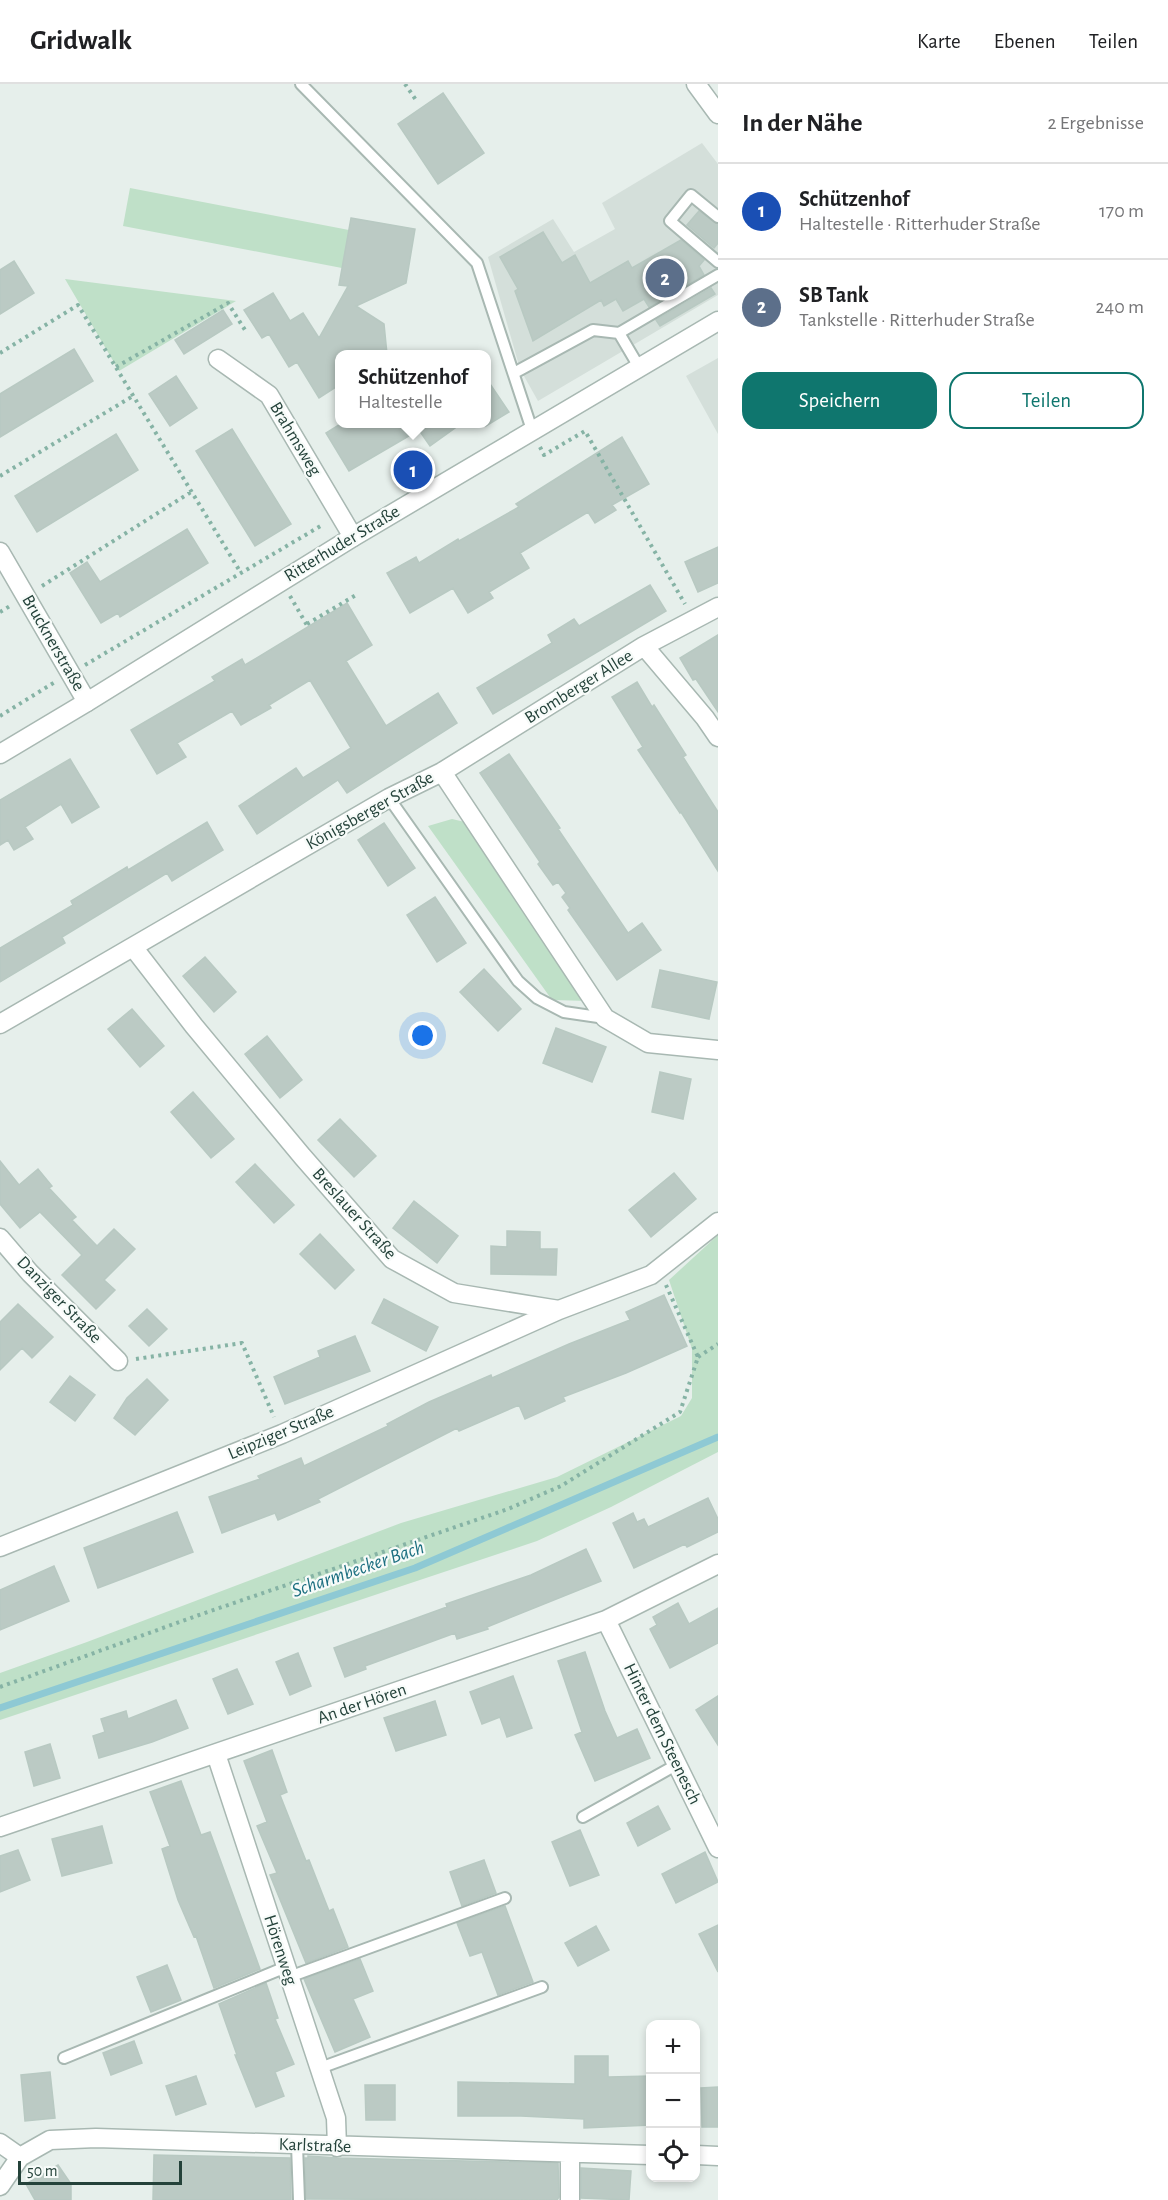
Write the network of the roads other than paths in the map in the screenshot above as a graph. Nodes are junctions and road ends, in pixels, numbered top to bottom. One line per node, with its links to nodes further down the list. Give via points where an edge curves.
1 (301, 84): 11 (lane, via 477,263)
2 (696, 84): 3 (street)
3 (718, 114)
4 (718, 217): 5 (lane, via 691,195 670,221)
5 (718, 262)
6 (718, 275): 8 (lane)
7 (718, 321): 10 (street, Ritterhuder Straße)
8 (619, 333): 10 (lane); 11 (lane, via 593,330)
9 (218, 359): 13 (street, Brahmsweg, via 269,395)
10 (639, 367): 12 (street, Ritterhuder Straße)
11 (514, 373): 12 (lane)
12 (532, 430): 13 (street, Ritterhuder Straße)
13 (353, 537): 17 (street, Ritterhuder Straße)
14 (0, 552): 17 (street, Brucknerstraße)
15 (718, 607): 16 (street, Bromberger Allee)
16 (644, 646): 18 (street); 20 (street, Bromberger Allee)
17 (87, 702): 19 (street, Ritterhuder Straße)
18 (718, 738)
19 (0, 754)
20 (442, 772): 21 (street, Königsberger Straße); 23 (street, Königsberger Straße)
21 (389, 798): 22 (street, Königsberger Straße); 23 (lane, via 518,981 537,998 564,1012)
22 (133, 947): 24 (street, Königsberger Straße); 28 (street, Breslauer Straße, via 201,1035 392,1259 454,1293)
23 (605, 1018): 25 (street, Königsberger Straße, via 648,1043)
24 (0, 1023)
25 (718, 1050)
26 (718, 1222): 28 (street, via 651,1275)
27 (0, 1238): 29 (street, Danziger Straße)
28 (559, 1310): 30 (street, Leipziger Straße, via 282,1434)
29 (118, 1361)
30 (0, 1547)
31 (718, 1564): 32 (street, An der Hören)
32 (606, 1620): 33 (street, An der Hören); 34 (street, Hinter dem Steenesch)
33 (216, 1754): 36 (street, An der Hören); 39 (street, Hörenweg)
34 (676, 1765): 35 (lane); 37 (street, Hinter dem Steenesch)
35 (583, 1817)
36 (0, 1827)
37 (718, 1848)
38 (505, 1898): 39 (lane)
39 (288, 1972): 41 (lane); 42 (street, Hörenweg)
40 (542, 1987): 42 (lane)
41 (64, 2058)
42 (320, 2067): 45 (street, Hörenweg, via 336,2118)
43 (0, 2143): 50 (street)
44 (297, 2145): 45 (street, Karlstraße); 50 (street, Karlstraße, via 96,2138 50,2140); 52 (lane)
45 (337, 2147): 46 (street, Karlstraße)
46 (570, 2154): 47 (street, Karlstraße); 53 (street)
47 (646, 2155)
48 (700, 2155): 49 (street)
49 (718, 2156)
50 (20, 2157): 51 (street, Karlstraße)
51 (0, 2186)
52 (299, 2200)
53 (570, 2200)

